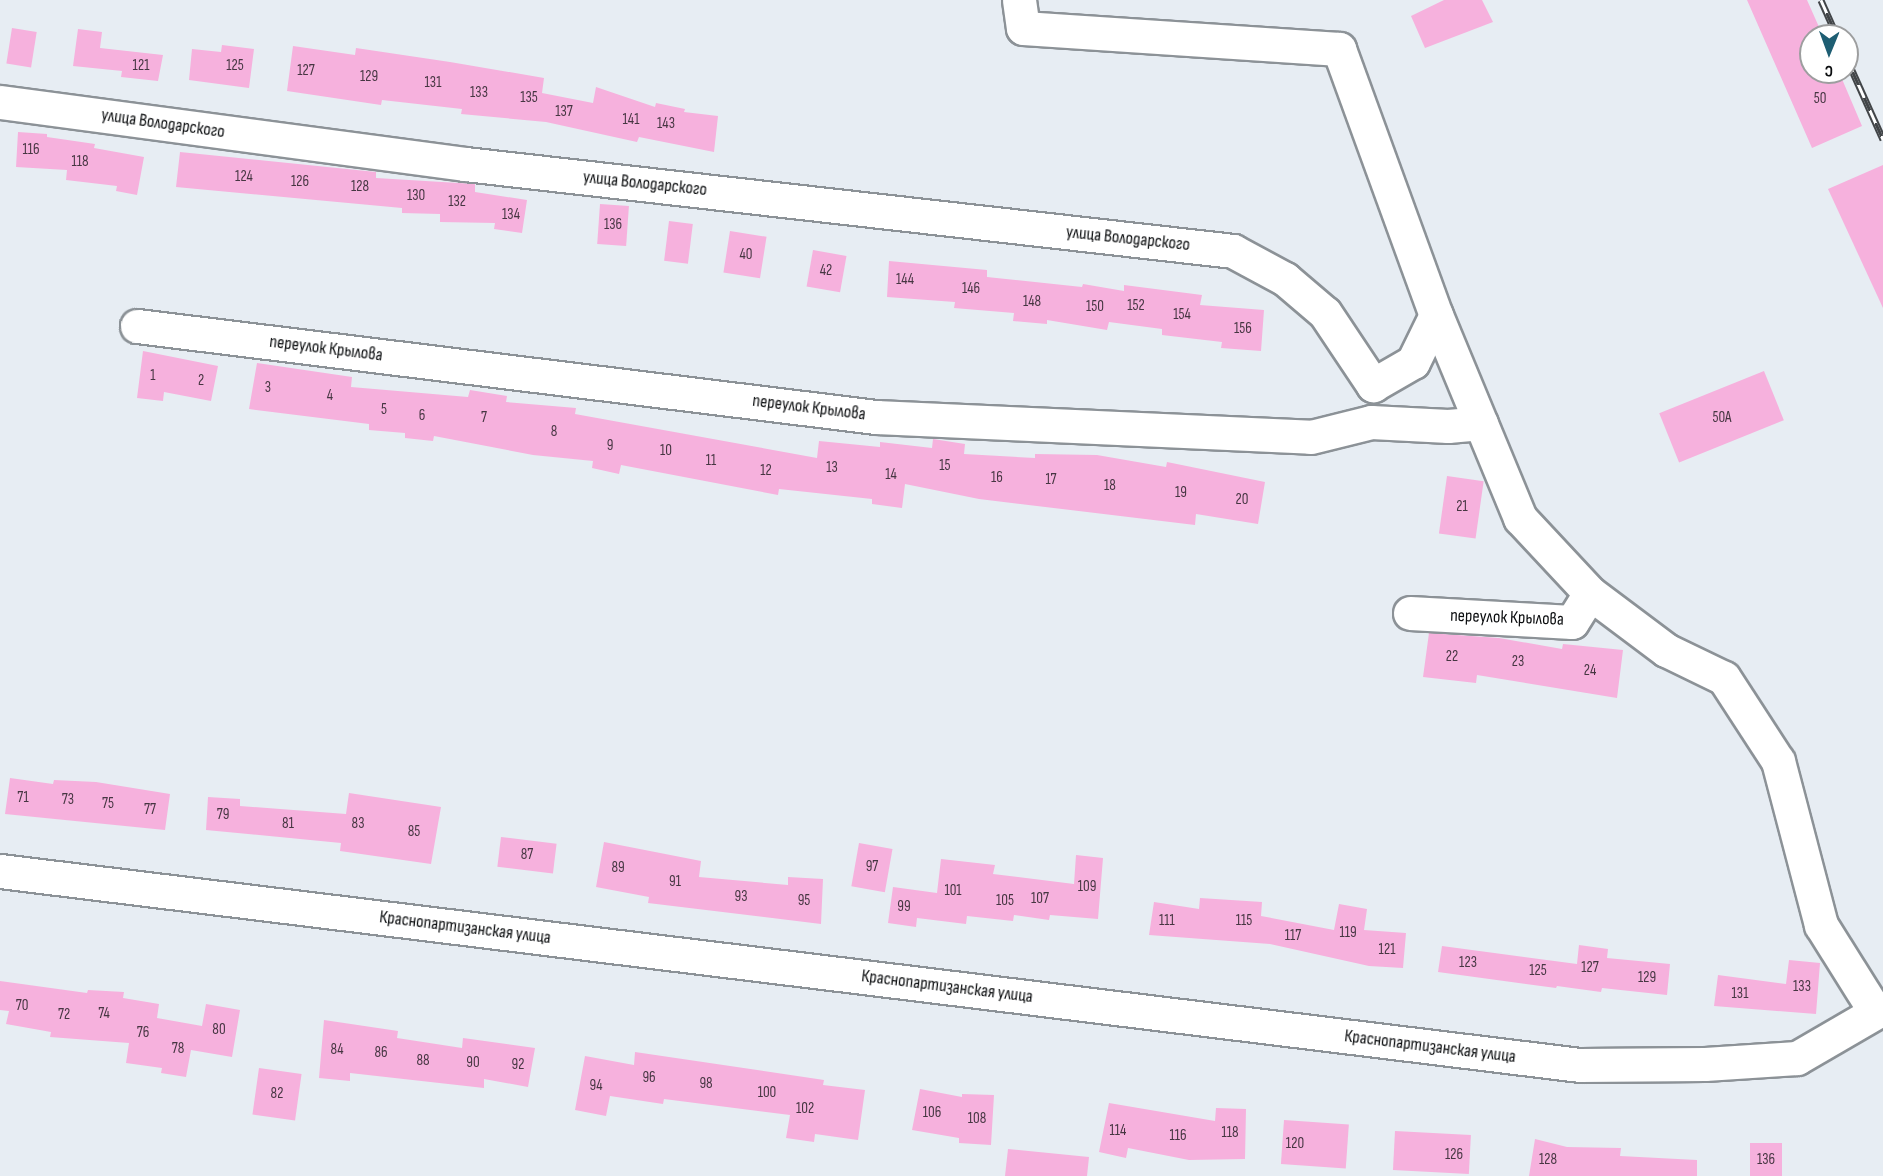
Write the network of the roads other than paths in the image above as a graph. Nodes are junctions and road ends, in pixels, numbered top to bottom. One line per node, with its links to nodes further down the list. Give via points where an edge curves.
1 (1019, 0): 3 (street, via 1023,28 1339,49)
2 (0, 102): 5 (street, улица Володарского, via 465,164 1233,251 1285,279 1325,313)
3 (1436, 315): 5 (street, via 1413,362); 7 (street)
4 (137, 326): 6 (street, переулок Крылова, via 876,417 1311,437)
5 (1373, 385): 6 (street)
6 (1371, 422): 7 (street, переулок Крылова, via 1448,426)
7 (1481, 423): 8 (street, via 1520,518)
8 (1590, 593): 9 (street, переулок Крылова, via 1572,622); 11 (street, via 1666,650 1724,678 1778,761 1821,925)
9 (1410, 613)
10 (0, 871): 11 (street, Краснопартизанская улица, via 1580,1065 1705,1065 1797,1058)
11 (1879, 1010)

